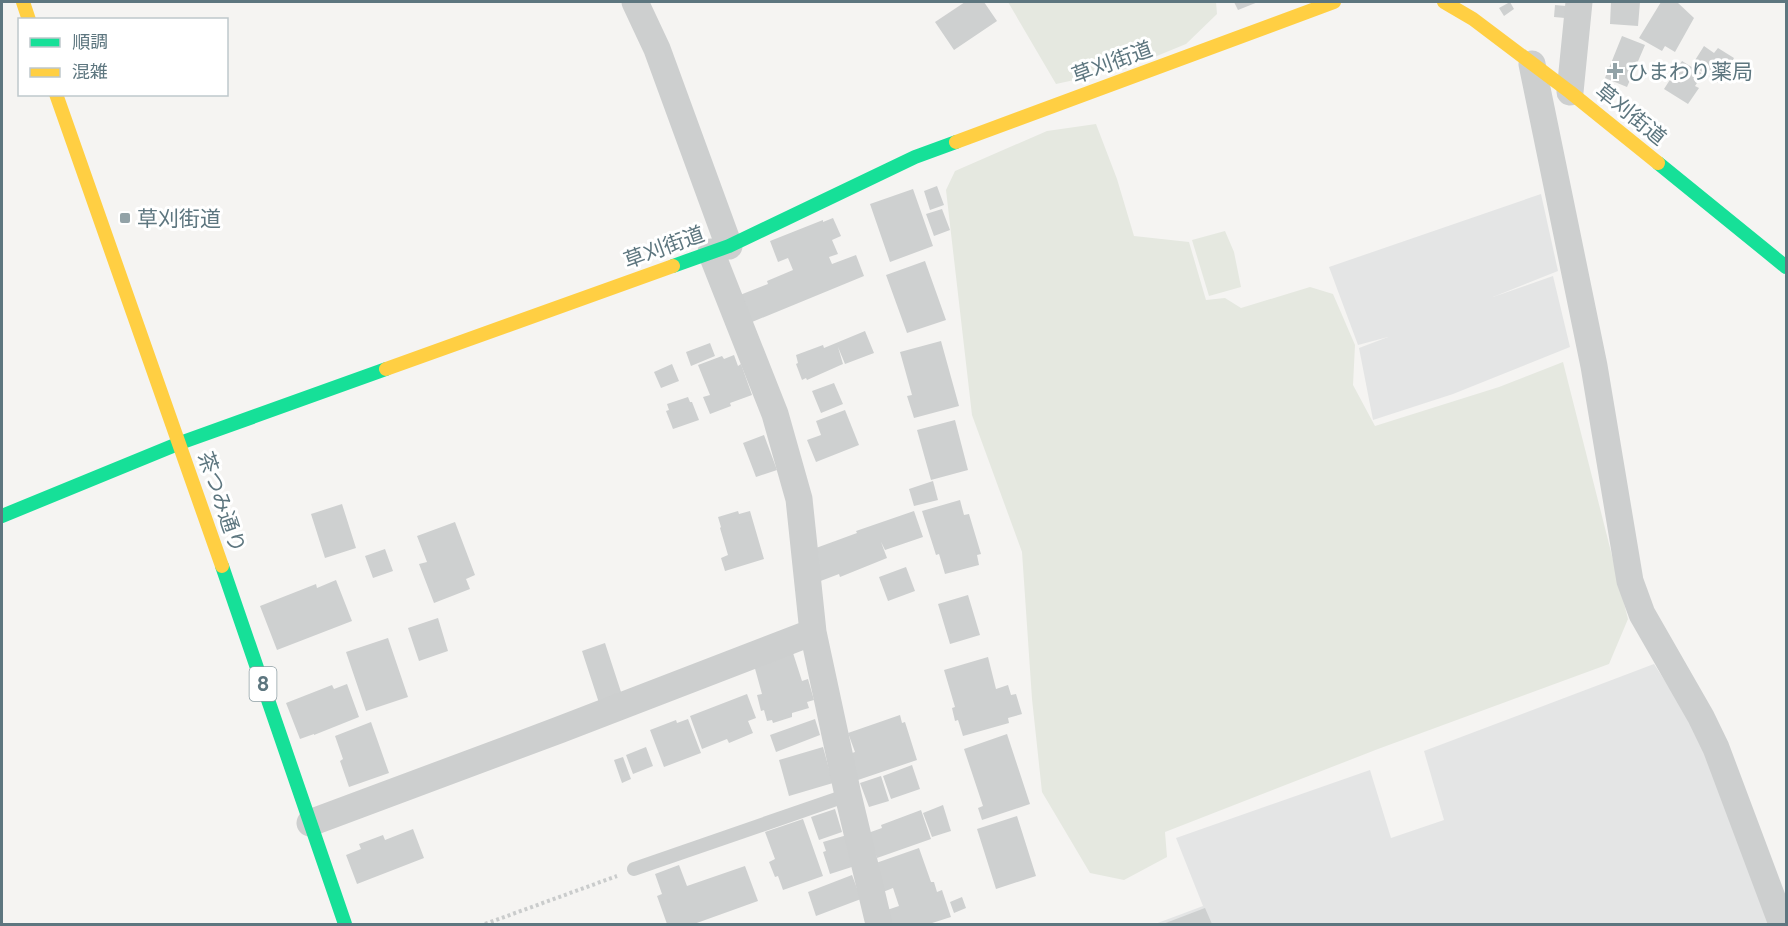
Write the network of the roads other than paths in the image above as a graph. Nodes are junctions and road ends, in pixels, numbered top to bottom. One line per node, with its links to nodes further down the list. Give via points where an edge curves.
1 (23, 2): 6 (street)
2 (635, 2): 10 (street, via 657,49)
3 (1334, 2): 10 (street, 草刈街道, via 915,157)
4 (1444, 2): 7 (street, 草刈街道)
5 (1579, 2): 8 (street)
6 (28, 18)
7 (1532, 64): 8 (street, 草刈街道); 20 (street, via 1594,366 1630,581 1642,614 1716,748)
8 (1570, 92): 11 (street, 草刈街道)
9 (57, 96): 12 (street, 茶つみ通り / 8)
10 (720, 249): 12 (street, 草刈街道); 14 (street, via 799,499)
11 (1786, 267)
12 (180, 443): 13 (street, 草刈街道); 16 (street, 茶つみ通り / 8)
13 (2, 516)
14 (813, 632): 15 (street); 16 (street)
15 (848, 795): 17 (lane); 19 (street)
16 (310, 823): 18 (street, 茶つみ通り / 8)
17 (634, 869)
18 (345, 924)
19 (879, 924)
20 (1782, 924)

